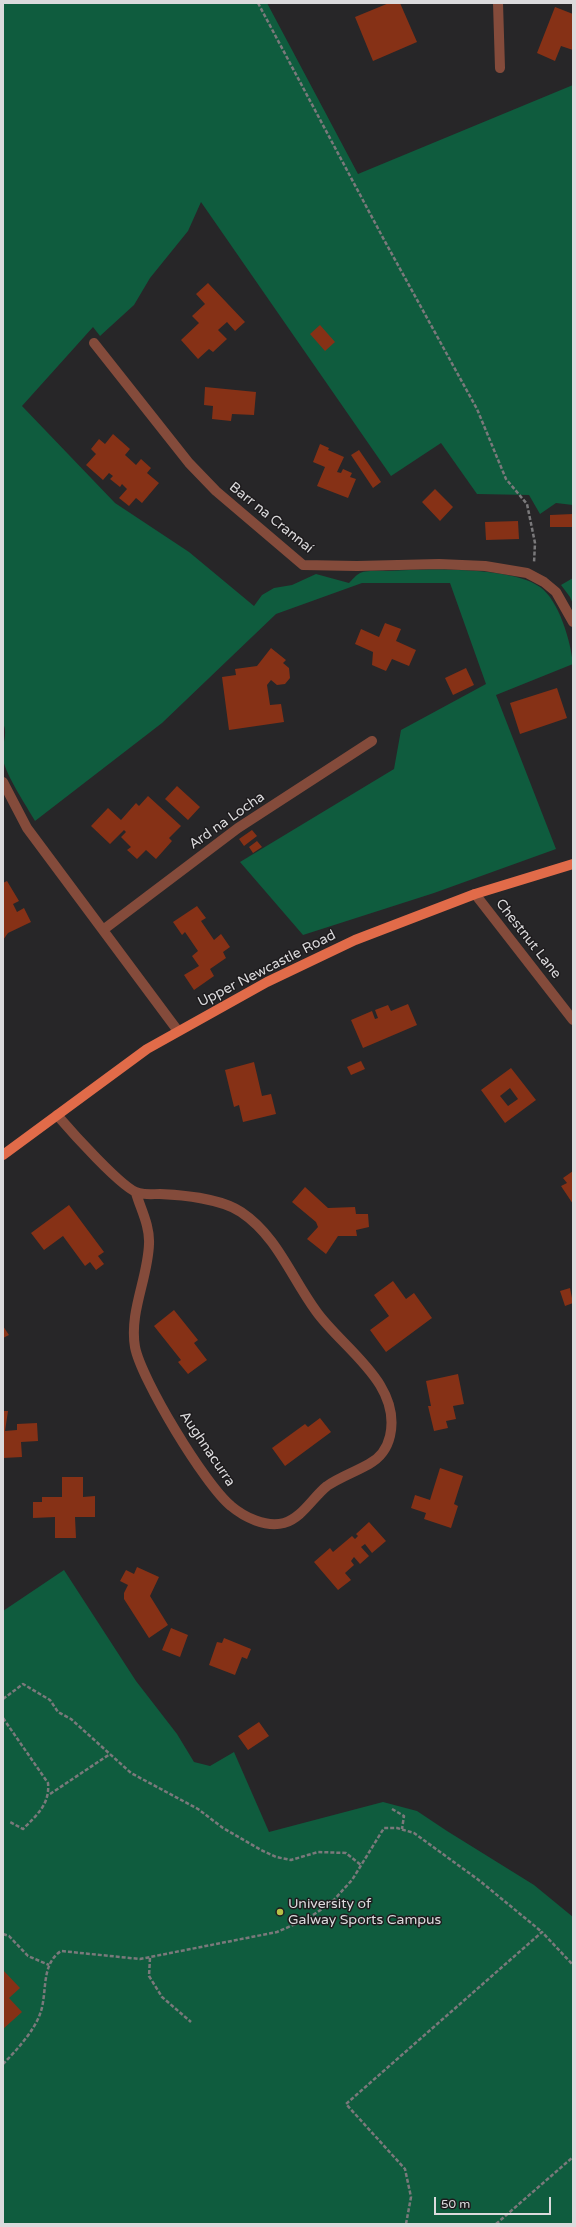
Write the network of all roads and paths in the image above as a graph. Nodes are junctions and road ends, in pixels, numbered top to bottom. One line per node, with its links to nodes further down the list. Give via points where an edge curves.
1 (258, 3): 5 (path, via 477,409 506,479 527,504 535,542 534,568)
2 (498, 3): 3 (street)
3 (500, 68)
4 (94, 343): 5 (street, Barr na Crannaí, via 189,464 216,491 303,565 438,564 485,566)
5 (527, 573): 6 (street, Barr na Crannaí, via 556,592)
6 (573, 622)
7 (372, 741): 11 (street, Ard na Locha, via 238,828)
8 (3, 782): 11 (street, via 27,828)
9 (573, 864): 10 (main road, Upper Newcastle Road)
10 (475, 894): 12 (street, Chestnut Lane); 13 (main road, Upper Newcastle Road, via 355,940 267,982)
11 (103, 930): 13 (street)
12 (573, 1020)
13 (178, 1031): 14 (main road, Upper Newcastle Road, via 147,1049)
14 (57, 1115): 15 (main road, Upper Newcastle Road); 16 (street, via 106,1168)
15 (3, 1155)
16 (136, 1193): 16 (street, Aughnacurra, via 180,1196 225,1204 249,1218 272,1240 316,1311 371,1371 383,1391 391,1423 389,1440 382,1454 326,1487 290,1521 279,1524 263,1522 247,1517 228,1504 183,1442 141,1369 134,1345 136,1315 149,1244 147,1224)
17 (3, 1699): 19 (path, via 23,1684 50,1700 58,1712 71,1719)
18 (3, 1718): 20 (path, via 48,1783)
19 (110, 1754): 20 (path); 24 (path, via 131,1772 198,1809 222,1828 276,1857 291,1860 318,1852 336,1852 346,1853)
20 (49, 1794): 22 (path, via 43,1808 23,1829)
21 (392, 1810): 23 (path, via 404,1816)
22 (10, 1822)
23 (402, 1829): 24 (path, via 384,1828); 25 (path, via 414,1833 480,1881)
24 (361, 1865): 27 (path, via 352,1880 331,1903 307,1919 277,1932)
25 (542, 1932): 28 (path); 33 (path, via 346,2104 405,2169 411,2197)
26 (3, 1934): 29 (path, via 9,1936 28,1956)
27 (150, 1958): 29 (path, via 140,1960 61,1951 52,1957); 30 (path, via 149,1976 162,1997)
28 (573, 1964)
29 (49, 1965): 31 (path, via 40,2014 18,2048)
30 (191, 2022)
31 (3, 2064)
32 (573, 2157): 34 (path)
33 (406, 2224)
34 (496, 2224)

